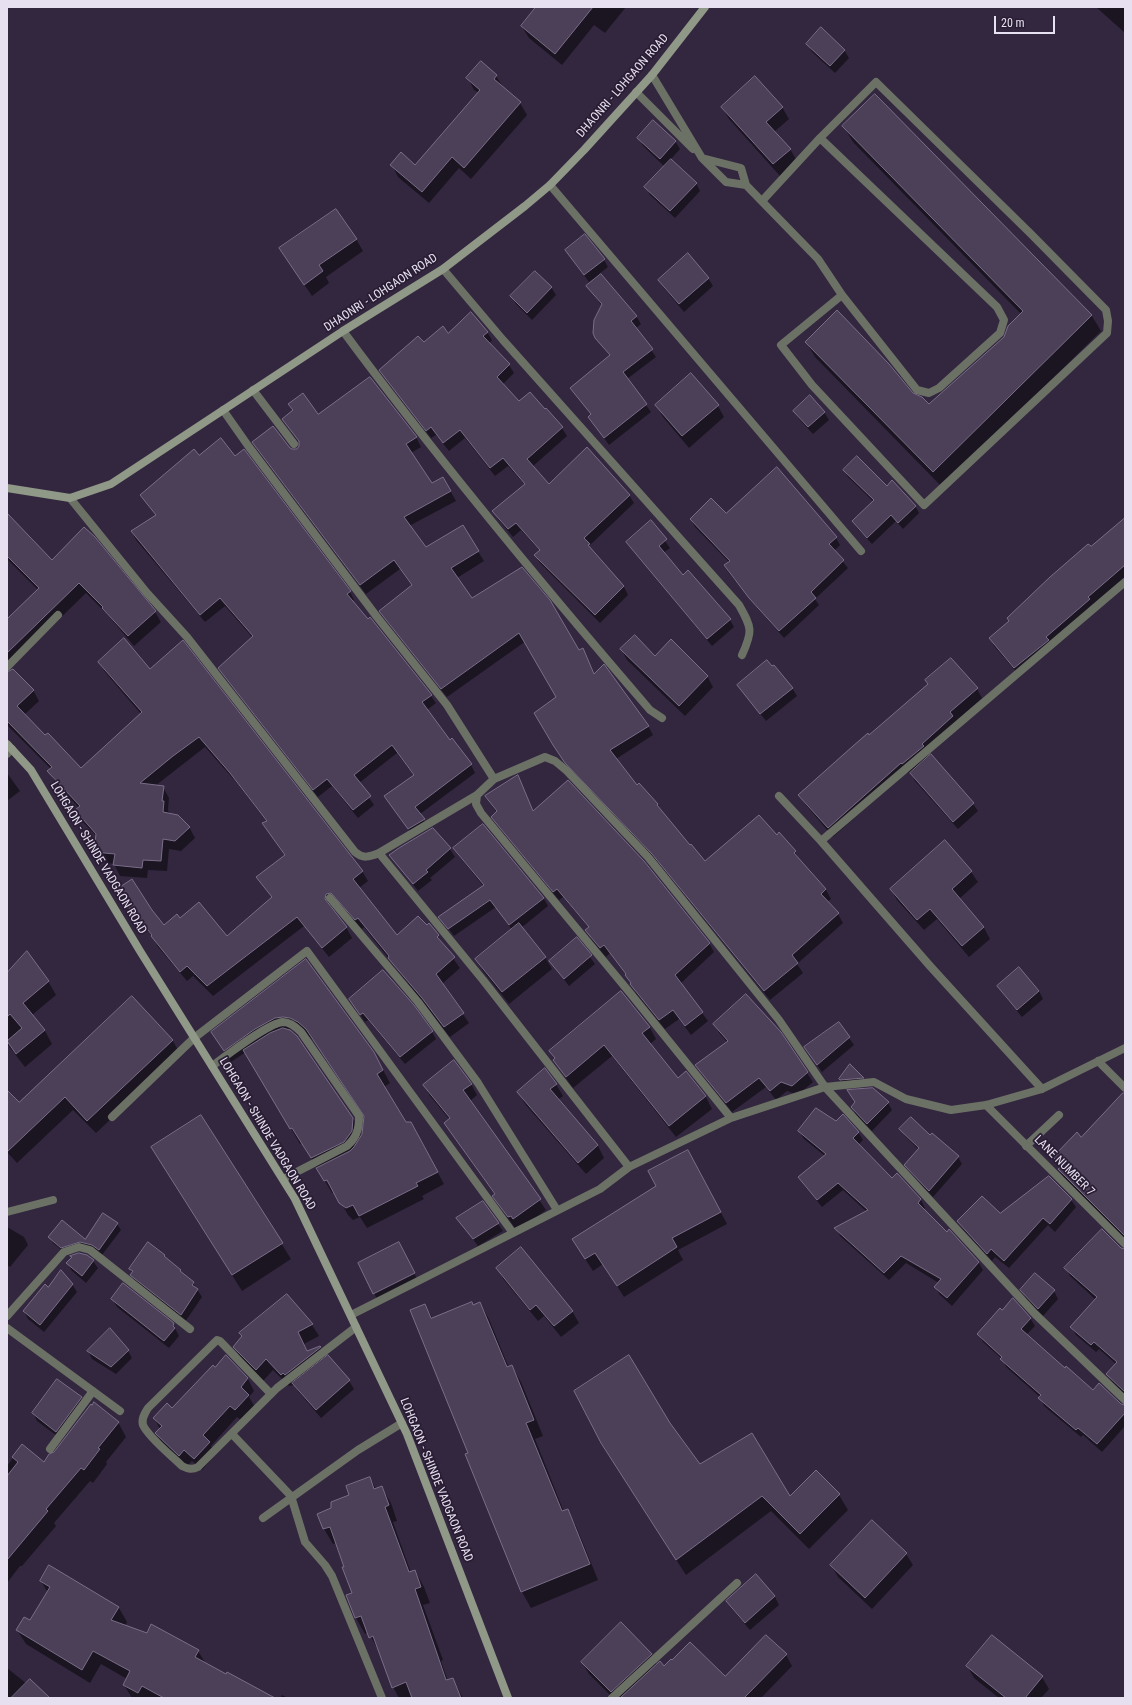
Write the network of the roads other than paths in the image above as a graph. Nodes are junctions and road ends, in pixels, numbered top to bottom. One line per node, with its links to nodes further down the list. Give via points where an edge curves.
1 (705, 7): 2 (street, DHAONRI - LOHGAON ROAD)
2 (652, 75): 3 (street, DHAONRI - LOHGAON ROAD); 5 (street)
3 (636, 92): 5 (street); 6 (street, DHAONRI - LOHGAON ROAD)
4 (820, 138): 8 (street); 10 (street, via 997,307 1004,320 1000,332 939,388 929,392 918,390); 10 (street, via 876,82 1106,310 1107,333 924,505 812,385 782,345)
5 (702, 158): 7 (street, via 726,182); 7 (street, via 741,168)
6 (550, 185): 9 (street, DHAONRI - LOHGAON ROAD); 17 (street)
7 (746, 185): 8 (street)
8 (762, 201): 10 (street, via 818,259)
9 (443, 268): 11 (street, DHAONRI - LOHGAON ROAD); 20 (street, via 503,340 739,605 749,623 750,638)
10 (842, 295)
11 (343, 331): 12 (street, DHAONRI - LOHGAON ROAD); 22 (street, via 395,402 542,585 650,710)
12 (253, 390): 13 (street, DHAONRI - LOHGAON ROAD); 14 (street)
13 (223, 410): 16 (street, DHAONRI - LOHGAON ROAD, via 111,484); 24 (street, via 447,705)
14 (294, 444)
15 (7, 488): 16 (street, DHAONRI - LOHGAON ROAD)
16 (70, 498): 28 (street, via 187,637 354,852 367,858)
17 (861, 551)
18 (1125, 582): 27 (street)
19 (58, 616): 21 (street)
20 (742, 655)
21 (7, 667)
22 (662, 718)
23 (8, 749): 30 (street, LOHGAON - SHINDE VADGAON ROAD, via 31,770)
24 (494, 779): 25 (street); 34 (street, via 545,757 567,771 653,863 779,1020)
25 (477, 795): 28 (street); 40 (street, via 476,804 481,813)
26 (779, 796): 27 (street)
27 (821, 841): 36 (street)
28 (378, 853): 42 (street, via 483,980)
29 (330, 898): 45 (street, via 418,1002 478,1083)
30 (194, 1038): 33 (street, LOHGAON - SHINDE VADGAON ROAD); 39 (street); 47 (street, via 307,951)
31 (1125, 1048): 32 (street)
32 (1098, 1061): 35 (street); 36 (street)
33 (212, 1066): 43 (street, LOHGAON - SHINDE VADGAON ROAD); 43 (street, via 271,1026 283,1022 294,1025 359,1116 359,1128 347,1146)
34 (825, 1087): 37 (street, via 874,1082 906,1099 951,1110); 40 (street); 56 (street, via 1035,1314)
35 (1125, 1088)
36 (1042, 1089): 37 (street)
37 (986, 1105): 41 (street, LANE NUMBER 7)
38 (1059, 1115): 41 (street)
39 (112, 1117)
40 (731, 1118): 42 (street)
41 (1026, 1146): 48 (street, LANE NUMBER 7)
42 (629, 1167): 45 (street, via 600,1188)
43 (283, 1179): 49 (street, LOHGAON - SHINDE VADGAON ROAD)
44 (53, 1200): 46 (street)
45 (557, 1210): 47 (street)
46 (7, 1212)
47 (513, 1233): 49 (street)
48 (1125, 1244)
49 (351, 1315): 51 (street, LOHGAON - SHINDE VADGAON ROAD)
50 (7, 1316): 53 (street, via 64,1252 79,1247 90,1250)
51 (356, 1327): 55 (street); 58 (street, LOHGAON - SHINDE VADGAON ROAD)
52 (7, 1328): 54 (street)
53 (190, 1329)
54 (93, 1391): 57 (street); 60 (street)
55 (271, 1394): 59 (street); 59 (street, via 217,1340 148,1408 144,1416 143,1424 148,1433 188,1469 198,1467)
56 (1125, 1400)
57 (120, 1411)
58 (402, 1423): 61 (street); 65 (street, LOHGAON - SHINDE VADGAON ROAD)
59 (232, 1434): 61 (street)
60 (50, 1449)
61 (291, 1496): 62 (street); 64 (street, via 305,1542 332,1576)
62 (263, 1518)
63 (737, 1583): 66 (street)
64 (382, 1698)
65 (508, 1698)
66 (612, 1698)

